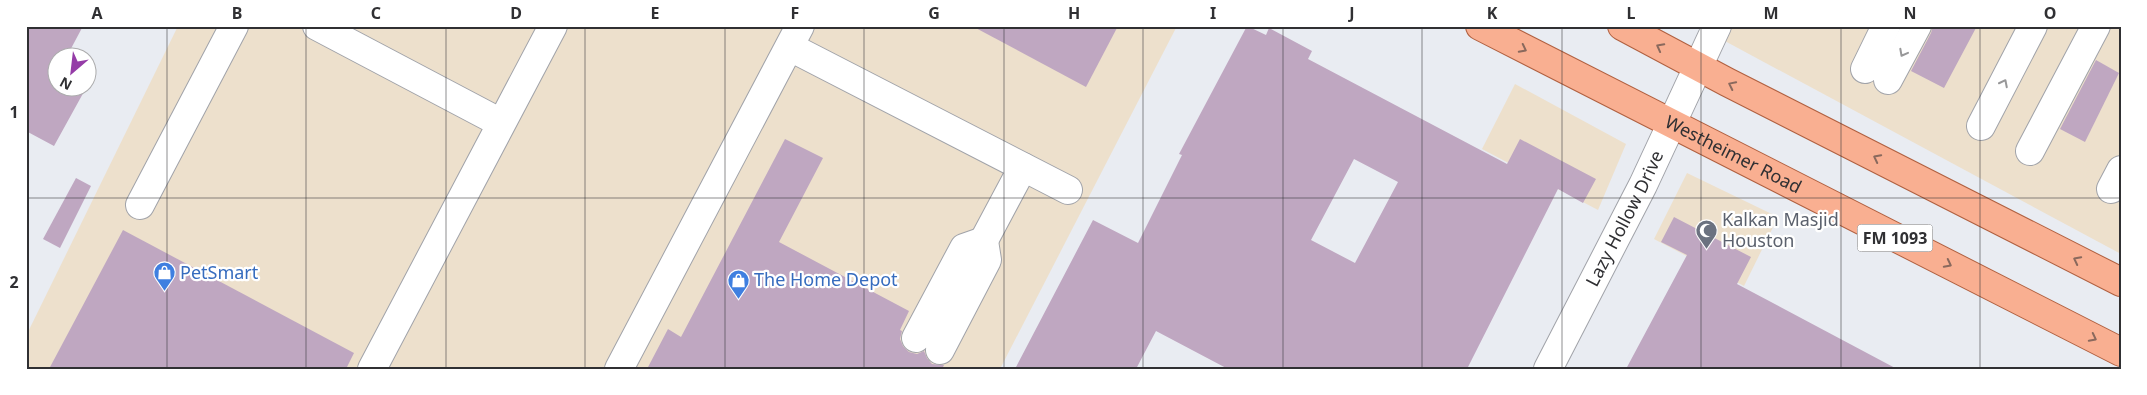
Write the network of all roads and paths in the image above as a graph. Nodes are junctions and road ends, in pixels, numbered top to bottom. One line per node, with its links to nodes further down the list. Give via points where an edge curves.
1 (234, 26): 19 (street)
2 (317, 26): 14 (street)
3 (553, 26): 14 (street)
4 (1480, 26): 15 (main road, Westheimer Road / FM 1093, one-way to 15)
5 (1622, 26): 13 (main road, one-way to 5)
6 (1717, 26): 13 (street, Lazy Hollow Drive)
7 (1886, 26): 8 (street, one-way to 7, via 1877,74)
8 (1917, 26)
9 (2085, 26): 10 (street, via 2027,149)
10 (2096, 26)
11 (2033, 27): 16 (street, one-way to 11)
12 (795, 36): 17 (street); 24 (street)
13 (1698, 67): 15 (street, Lazy Hollow Drive); 20 (main road, one-way to 13)
14 (501, 124): 23 (street)
15 (1670, 124): 22 (main road, Westheimer Road / FM 1093, one-way to 22); 25 (street, Lazy Hollow Drive, via 1643,185)
16 (1981, 126)
17 (1023, 167): 18 (street); 21 (street)
18 (1068, 190)
19 (140, 205)
20 (2121, 282)
21 (928, 344)
22 (2121, 352)
23 (372, 369)
24 (619, 369)
25 (1548, 369)

